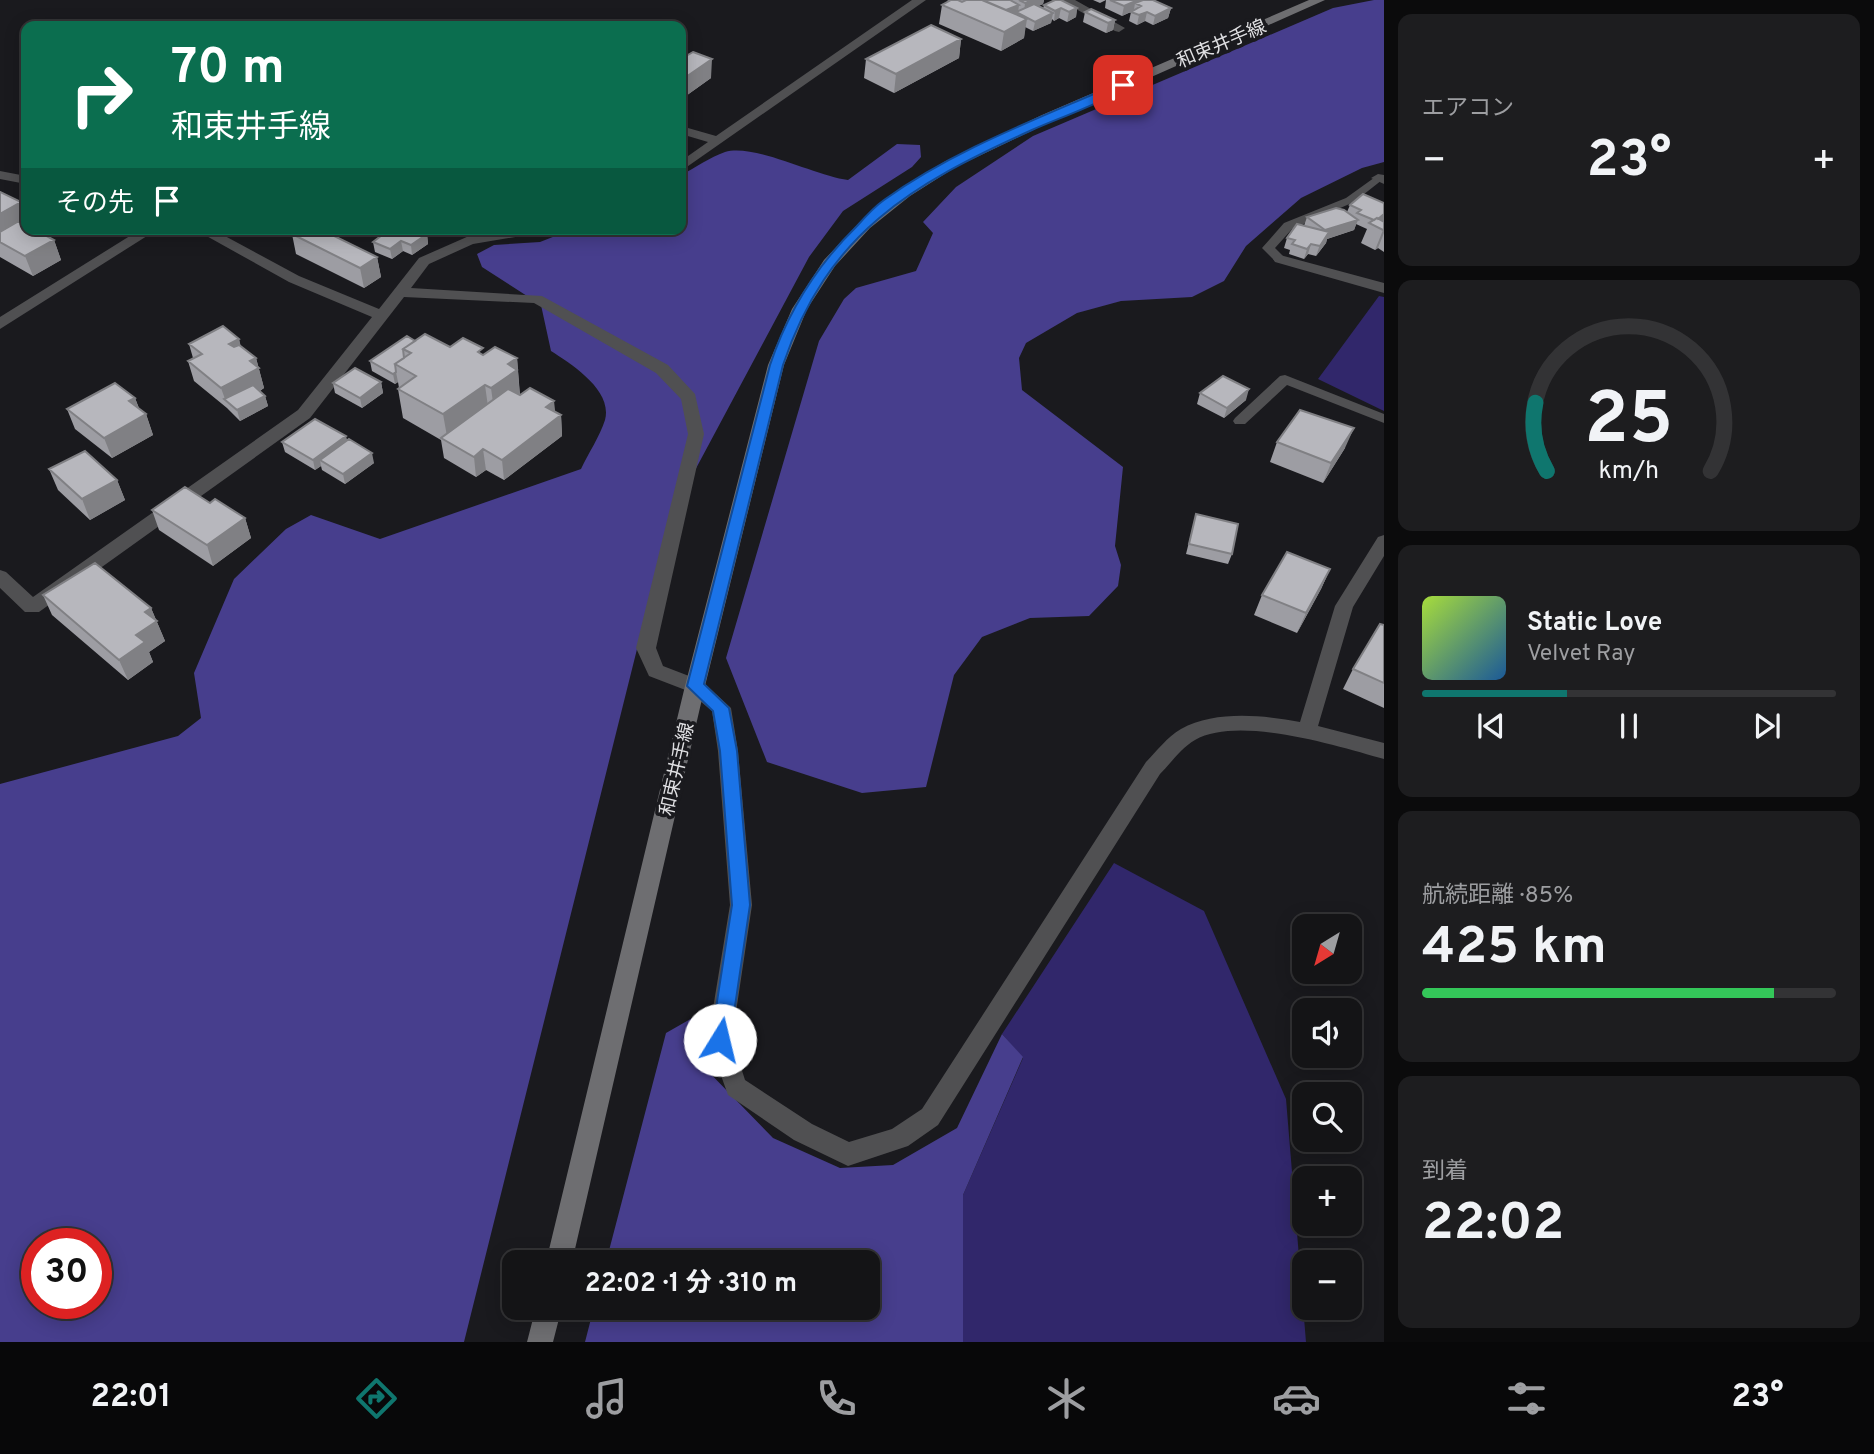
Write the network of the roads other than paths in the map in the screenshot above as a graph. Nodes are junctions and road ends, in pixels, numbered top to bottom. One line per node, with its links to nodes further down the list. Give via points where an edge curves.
1 (920, 0): 6 (street)
2 (1066, 0): 4 (street)
3 (1319, 0): 23 (main road, 和束井手線, via 951,163 887,203 835,254 799,309 776,365)
4 (1119, 28)
5 (686, 131): 6 (street)
6 (715, 140): 7 (street)
7 (686, 163)
8 (0, 175): 9 (street)
9 (21, 179)
10 (1381, 179): 14 (lane, via 1350,200 1288,226 1268,248)
11 (141, 235): 18 (street)
12 (212, 235): 17 (street, via 294,279)
13 (501, 235): 16 (street, via 469,240 424,261)
14 (1280, 259): 15 (street)
15 (1384, 288)
16 (397, 292): 17 (street); 23 (street, via 537,299 662,369 689,398 696,434 646,648 656,671)
17 (383, 316): 22 (street, via 304,414 32,607)
18 (0, 324)
19 (1384, 419): 20 (lane, via 1285,379)
20 (1240, 421)
21 (1384, 541): 24 (street, via 1345,606)
22 (0, 577)
23 (695, 686): 24 (street, via 721,708 741,905 720,1040 736,1087 803,1132 848,1154 899,1138 930,1117 1153,768 1190,733 1231,724); 26 (main road, 和束井手線)
24 (1307, 730): 25 (street)
25 (1384, 751)
26 (562, 1250)
27 (546, 1320): 28 (main road)
28 (540, 1342)

